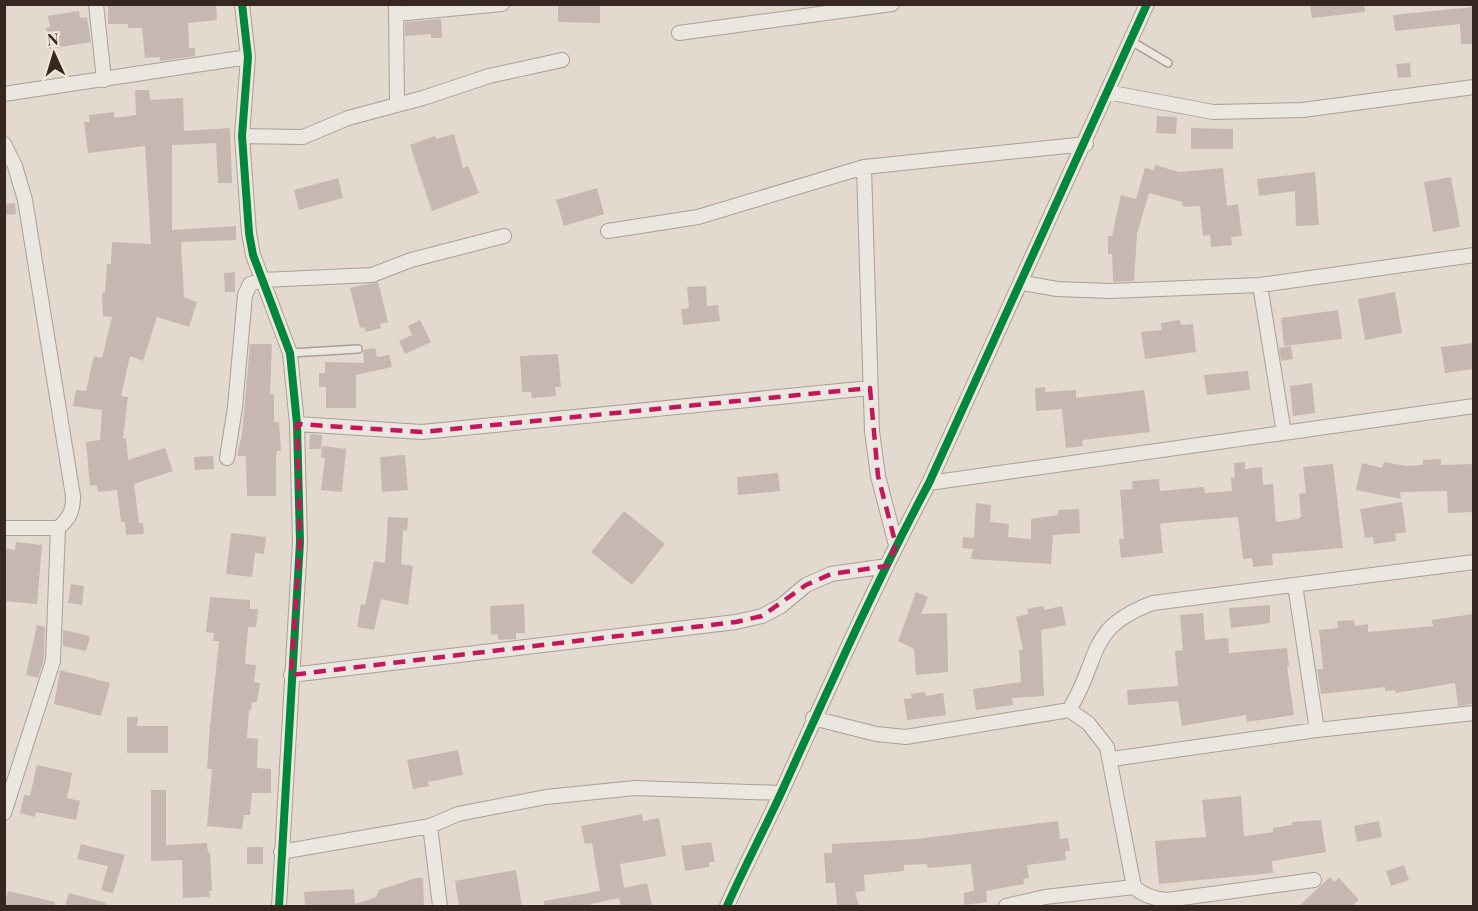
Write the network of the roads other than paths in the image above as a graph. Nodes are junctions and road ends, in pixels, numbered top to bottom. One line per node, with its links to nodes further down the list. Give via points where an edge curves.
1 (96, 4): 12 (street)
2 (242, 4): 9 (street)
3 (502, 4): 6 (street)
4 (892, 4): 7 (street)
5 (1147, 4): 8 (street)
6 (396, 9): 16 (street)
7 (679, 33)
8 (1131, 41): 11 (lane); 14 (street)
9 (248, 57): 12 (street); 17 (street)
10 (562, 60): 16 (street, via 489,76)
11 (1168, 63)
12 (104, 80): 15 (street)
13 (1473, 87): 14 (street, via 1303,110 1213,112)
14 (1107, 92): 19 (street)
15 (4, 94)
16 (397, 104): 17 (street, via 348,118 303,137)
17 (242, 136): 24 (street, via 249,233)
18 (4, 144): 36 (street, via 25,200 73,496 68,520)
19 (1086, 144): 20 (street); 25 (street)
20 (864, 167): 21 (street, via 698,217); 29 (street)
21 (608, 231)
22 (504, 236): 24 (street, via 428,255 372,275)
23 (1473, 255): 26 (street)
24 (262, 280): 28 (street); 33 (street, via 250,284 245,295)
25 (1023, 283): 26 (street, via 1110,291); 34 (street)
26 (1260, 285): 32 (street)
27 (358, 349): 28 (lane)
28 (290, 353): 31 (street)
29 (870, 388): 31 (street, via 422,432); 37 (street, via 878,476)
30 (1473, 406): 32 (street)
31 (297, 424): 41 (street, via 300,542)
32 (1284, 433): 34 (street)
33 (227, 458)
34 (930, 483): 37 (street)
35 (4, 528): 36 (street)
36 (58, 528): 48 (street, via 52,661)
37 (896, 545): 39 (street)
38 (1473, 562): 40 (street)
39 (887, 566): 41 (street, via 831,574 806,585 762,616 736,622); 44 (street)
40 (1295, 585): 42 (street, via 1153,603 1131,611 1100,638 1084,686); 45 (street)
41 (291, 675): 50 (street)
42 (1070, 710): 44 (street, via 906,737 876,734); 46 (street, via 1102,739)
43 (1473, 713): 45 (street)
44 (813, 718): 47 (street)
45 (1317, 730): 46 (street)
46 (1112, 759): 52 (street)
47 (781, 793): 49 (street, via 635,788 546,797 458,813); 55 (street)
48 (4, 813)
49 (430, 826): 50 (street); 54 (street)
50 (281, 852): 53 (street)
51 (1314, 880): 52 (street, via 1167,900 1154,900)
52 (1134, 887): 56 (street, via 1045,897)
53 (279, 906)
54 (440, 906)
55 (727, 906)
56 (1006, 906)

